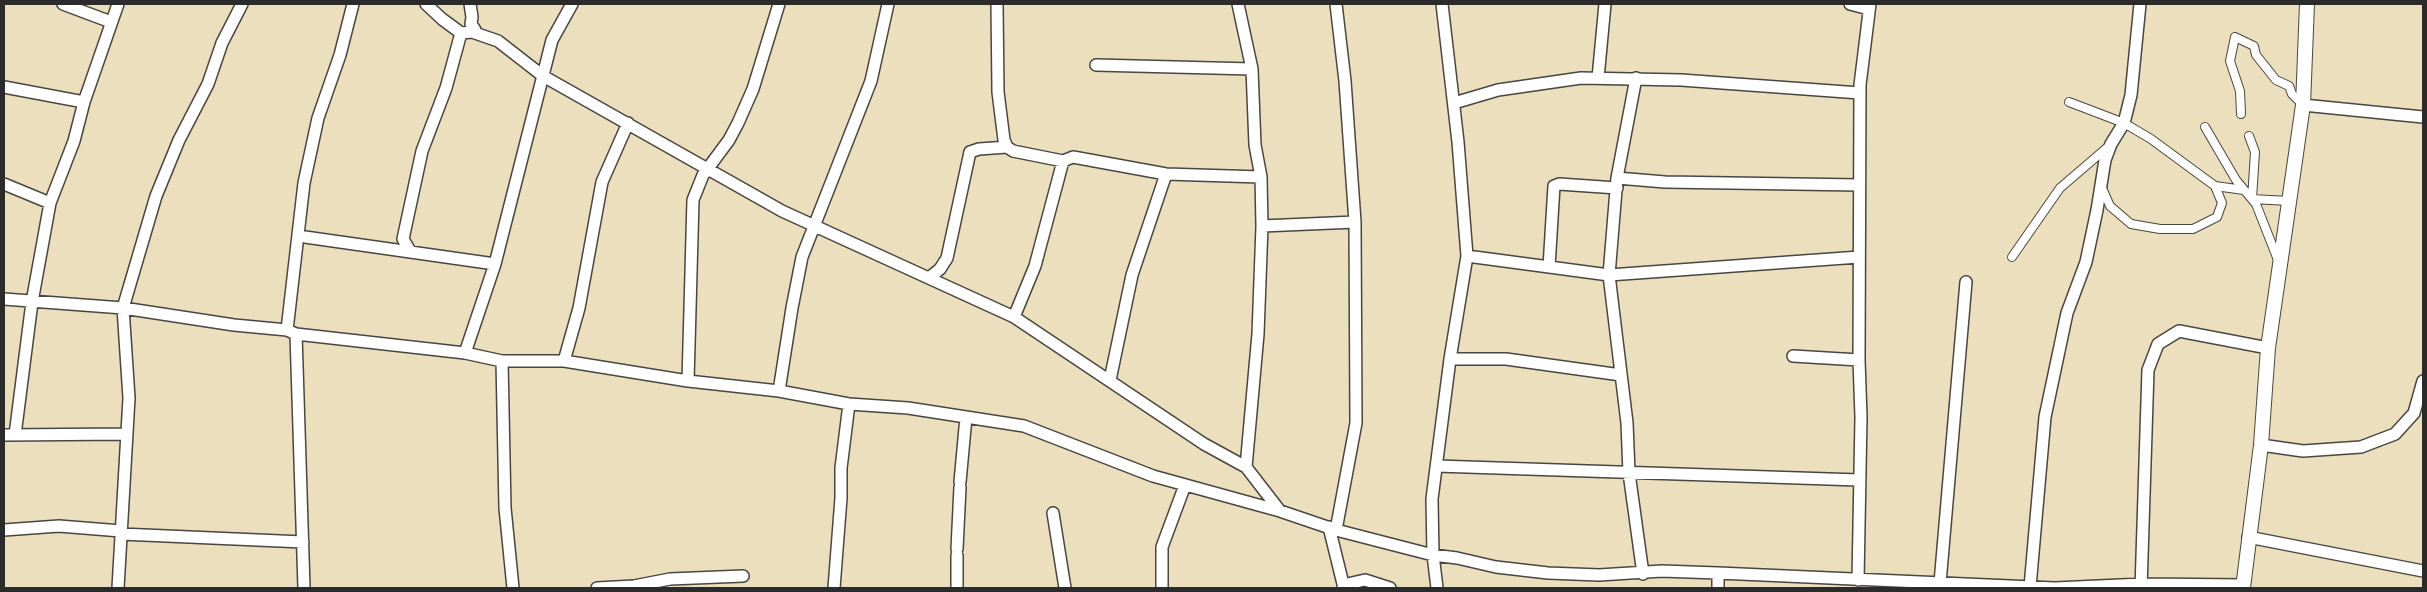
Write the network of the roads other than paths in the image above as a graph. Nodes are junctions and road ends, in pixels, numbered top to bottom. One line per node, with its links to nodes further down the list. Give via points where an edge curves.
1 (63, 4): 19 (street)
2 (118, 4): 19 (street)
3 (242, 4): 69 (street, via 222,42 208,84 156,196)
4 (353, 4): 71 (street, via 318,118 304,183)
5 (426, 4): 20 (street, via 442,19)
6 (470, 4): 20 (street, via 471,24 475,30)
7 (572, 4): 23 (street, via 552,40)
8 (779, 4): 41 (street, via 753,88 738,123)
9 (888, 4): 55 (street, via 871,81)
10 (997, 4): 39 (street, via 998,92)
11 (1238, 4): 22 (street)
12 (1336, 4): 53 (street)
13 (1442, 4): 30 (street)
14 (1605, 4): 24 (street)
15 (1850, 4): 18 (street)
16 (2140, 4): 34 (street, via 2131,95)
17 (2307, 4): 31 (street)
18 (1869, 6): 27 (street)
19 (111, 22): 28 (street)
20 (466, 32): 23 (street, via 498,40); 57 (street, via 422,151 403,239)
21 (1096, 65): 22 (street)
22 (1252, 69): 43 (street, via 1255,146)
23 (544, 76): 35 (street); 61 (street)
24 (1598, 78): 25 (street); 30 (street, via 1498,90)
25 (1636, 78): 27 (street); 44 (street)
26 (4, 87): 28 (street)
27 (1860, 93): 46 (street)
28 (84, 102): 52 (street, via 74,141)
29 (2069, 102): 34 (street)
30 (1454, 103): 58 (street)
31 (2303, 104): 32 (street, via 2292,94 2289,86 2276,80 2256,55 2254,46 2234,38 2230,61 2240,92); 33 (street); 51 (street)
32 (2240, 114)
33 (2423, 117)
34 (2124, 122): 38 (street); 48 (street)
35 (628, 123): 41 (street); 78 (street, via 602,182 579,308)
36 (2205, 127): 49 (street)
37 (2248, 136): 50 (street, via 2255,152)
38 (2111, 144): 47 (street); 60 (street, via 2060,188)
39 (1007, 147): 40 (street); 65 (street, via 970,152 947,258)
40 (1063, 161): 42 (street, via 1073,158); 70 (street, via 1035,266)
41 (708, 169): 55 (street); 81 (street, via 696,188 693,200)
42 (1166, 174): 43 (street); 80 (street, via 1132,275)
43 (1260, 177): 54 (street)
44 (1617, 183): 46 (street); 63 (street, via 1554,186); 64 (street)
45 (4, 184): 52 (street)
46 (1859, 185): 59 (street)
47 (2101, 186): 48 (street, via 2110,206 2131,224 2193,229 2217,217 2222,203); 110 (street, via 2086,262 2067,313 2045,417)
48 (2215, 186): 49 (street)
49 (2244, 190): 50 (street)
50 (2252, 199): 51 (street); 62 (street)
51 (2289, 201): 62 (street)
52 (50, 203): 68 (street)
53 (1355, 222): 54 (street); 96 (street, via 1356,423)
54 (1262, 226): 90 (street, via 1258,334)
55 (812, 227): 65 (street); 83 (street, via 802,257)
56 (305, 237): 57 (street)
57 (410, 250): 61 (street)
58 (1467, 256): 63 (street); 75 (street)
59 (1859, 257): 64 (street); 76 (street)
60 (2012, 257)
61 (495, 264): 73 (street)
62 (2280, 264): 72 (street)
63 (1549, 267): 64 (street)
64 (1609, 275): 79 (street)
65 (930, 278): 70 (street)
66 (1966, 282): 107 (street)
67 (4, 300): 68 (street)
68 (32, 302): 69 (street); 87 (street)
69 (123, 308): 71 (street); 86 (street, via 129,398)
70 (1014, 317): 80 (street)
71 (291, 332): 73 (street); 100 (street)
72 (2268, 348): 88 (street); 109 (street, via 2179,331 2158,344 2148,370)
73 (465, 353): 77 (street)
74 (1793, 356): 76 (street)
75 (1450, 359): 79 (street, via 1506,359); 89 (street)
76 (1859, 360): 92 (street)
77 (502, 361): 78 (street); 114 (street, via 504,508)
78 (564, 361): 81 (street)
79 (1621, 375): 91 (street)
80 (1110, 380): 90 (street, via 1204,444)
81 (688, 381): 83 (street)
82 (2423, 382): 88 (street, via 2414,413 2395,434 2361,446 2342,448 2303,451)
83 (779, 391): 84 (street)
84 (849, 404): 85 (street, via 908,408); 116 (street, via 841,468)
85 (966, 417): 93 (street, via 1024,426); 117 (street)
86 (126, 434): 87 (street); 98 (street)
87 (9, 435)
88 (2261, 445): 99 (street)
89 (1437, 466): 91 (street); 101 (street, via 1432,499)
90 (1246, 467): 94 (street)
91 (1629, 473): 92 (street); 104 (street)
92 (1860, 480): 106 (street)
93 (1184, 485): 94 (street); 119 (street, via 1162,547)
94 (1280, 511): 96 (street)
95 (1053, 513): 118 (street)
96 (1332, 529): 101 (street); 108 (street)
97 (4, 530): 98 (street, via 59,526)
98 (121, 532): 100 (street); 112 (street)
99 (2248, 537): 102 (street); 111 (street)
100 (303, 542): 113 (street)
101 (1433, 556): 104 (street, via 1548,573); 121 (street)
102 (2423, 571)
103 (1718, 573): 104 (street, via 1662,571); 106 (street); 122 (street)
104 (1643, 574)
105 (743, 576): 115 (street, via 670,579)
106 (1858, 580): 107 (street)
107 (1940, 583): 110 (street)
108 (1344, 586): 120 (street, via 1365,580)
109 (2141, 586): 111 (street); 123 (street)
110 (2030, 587): 123 (street)
111 (2244, 587)
112 (118, 588)
113 (304, 588)
114 (513, 588)
115 (598, 588)
116 (834, 588)
117 (957, 588)
118 (1065, 588)
119 (1162, 588)
120 (1390, 588)
121 (1437, 588)
122 (1718, 588)
123 (2055, 588)

